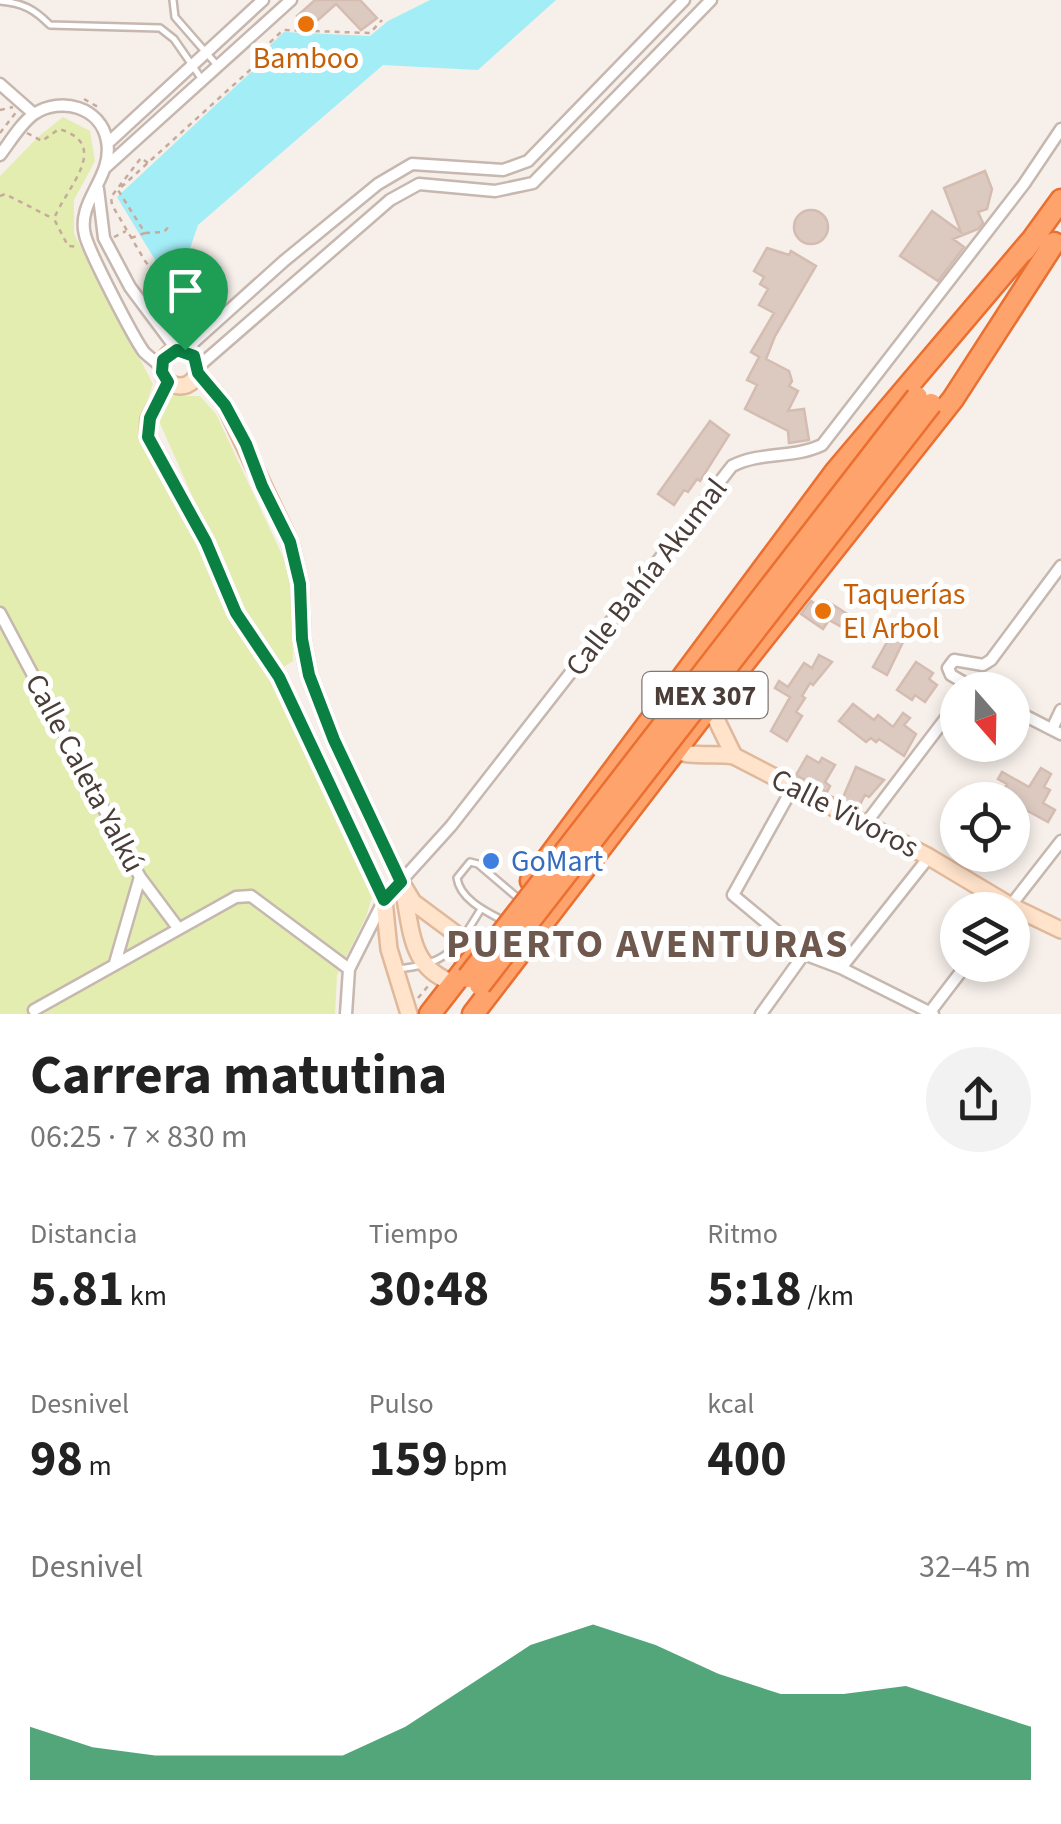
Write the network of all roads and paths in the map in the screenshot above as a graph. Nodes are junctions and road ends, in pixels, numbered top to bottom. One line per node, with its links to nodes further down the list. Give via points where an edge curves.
1 (173, 0): 10 (lane, via 175,17)
2 (263, 0): 10 (street)
3 (291, 0): 9 (street)
4 (684, 0): 8 (street)
5 (710, 0): 11 (street)
6 (0, 1): 12 (lane, via 19,2 50,26 160,28)
7 (382, 20): 13 (path, via 370,33 283,30)
8 (638, 49): 11 (street); 33 (street, via 528,161 503,170 412,164)
9 (236, 50): 13 (path); 14 (street)
10 (204, 53): 12 (street); 14 (lane)
11 (653, 60): 39 (street, via 534,182 496,191 419,184)
12 (191, 66): 14 (lane); 22 (street)
13 (254, 67): 16 (path)
14 (211, 73): 16 (path); 25 (street)
15 (0, 84): 17 (street)
16 (227, 92): 24 (path)
17 (23, 104): 18 (street); 21 (path)
18 (34, 114): 19 (street); 22 (street, via 52,106 82,107)
19 (20, 129): 23 (street); 29 (path, via 42,142 58,130 70,133 85,153)
20 (1061, 129): 62 (street, Calle Bahía Akumal, via 841,423 805,453 750,456 732,466)
21 (0, 133)
22 (108, 142): 25 (street)
23 (0, 155)
24 (150, 164): 31 (path, via 141,158 111,196); 32 (path, via 118,190)
25 (105, 168): 26 (street)
26 (98, 188): 34 (street); 38 (street, via 83,212)
27 (0, 196): 29 (path)
28 (1061, 200): 37 (highway, MEX 307)
29 (54, 219): 38 (path, via 68,246)
30 (170, 225): 32 (path)
31 (126, 231): 34 (path); 35 (path)
32 (145, 233): 35 (path)
33 (317, 234): 39 (street); 40 (street)
34 (104, 238): 41 (street, via 130,288)
35 (131, 238): 40 (path)
36 (1058, 239): 44 (highway, MEX 307); 49 (highway, via 953,398)
37 (1031, 240): 44 (highway, MEX 307); 48 (highway, via 836,470)
38 (88, 243): 43 (street, via 145,353)
39 (332, 249): 42 (street)
40 (204, 332): 41 (street)
41 (181, 350): 42 (street, via 194,356); 43 (street, via 167,356)
42 (198, 369): 43 (street, via 186,386); 62 (street, via 225,405 290,542 309,675)
43 (165, 374): 66 (street, via 148,437 236,613 279,677)
44 (924, 401): 79 (highway, MEX 307, bridge)
45 (1061, 566): 47 (street, via 991,660 954,660)
46 (0, 613): 61 (street, Calle Caleta Yalkú)
47 (950, 672)
48 (669, 695): 49 (street); 52 (highway)
49 (708, 710): 55 (highway); 56 (street)
50 (1061, 710): 54 (street)
51 (1030, 718): 54 (street)
52 (646, 724): 55 (street); 65 (highway)
53 (940, 726): 58 (street)
54 (1056, 732)
55 (675, 752): 56 (street); 88 (highway)
56 (734, 756): 57 (street, Calle Vivoros)
57 (793, 787): 58 (street, Calle Vivoros); 73 (street, via 733,896)
58 (866, 823): 60 (street, Calle Vivoros)
59 (1061, 841): 64 (street)
60 (929, 856): 63 (street, Calle Vivoros); 76 (street)
61 (140, 877): 70 (street, Calle Caleta Yalkú); 74 (street)
62 (401, 882): 66 (street, Calle Bahía Akumal); 72 (street, via 413,902); 75 (street)
63 (985, 892)
64 (1022, 892)
65 (518, 898): 67 (lane, via 470,862 458,887); 69 (highway)
66 (384, 900): 77 (street, Calle Bahía Akumal); 78 (street)
67 (480, 909): 69 (lane); 72 (lane)
68 (1030, 917): 71 (street, Calle Vivoros)
69 (502, 920): 72 (highway)
70 (178, 928): 74 (street); 77 (street, via 236,897 251,896)
71 (1061, 930)
72 (471, 945): 75 (lane); 79 (highway)
73 (804, 954): 76 (street); 89 (street)
74 (114, 963): 81 (street)
75 (425, 967): 78 (lane); 79 (street, via 436,977)
76 (840, 968): 82 (street)
77 (350, 969): 83 (street)
78 (396, 969): 84 (street)
79 (467, 982): 85 (highway); 86 (highway, MEX 307); 87 (highway, MEX 307)
80 (954, 982): 82 (street)
81 (34, 1010)
82 (932, 1013)
83 (346, 1014)
84 (409, 1014)
85 (430, 1014)
86 (438, 1014)
87 (458, 1014)
88 (473, 1014)
89 (761, 1014)

